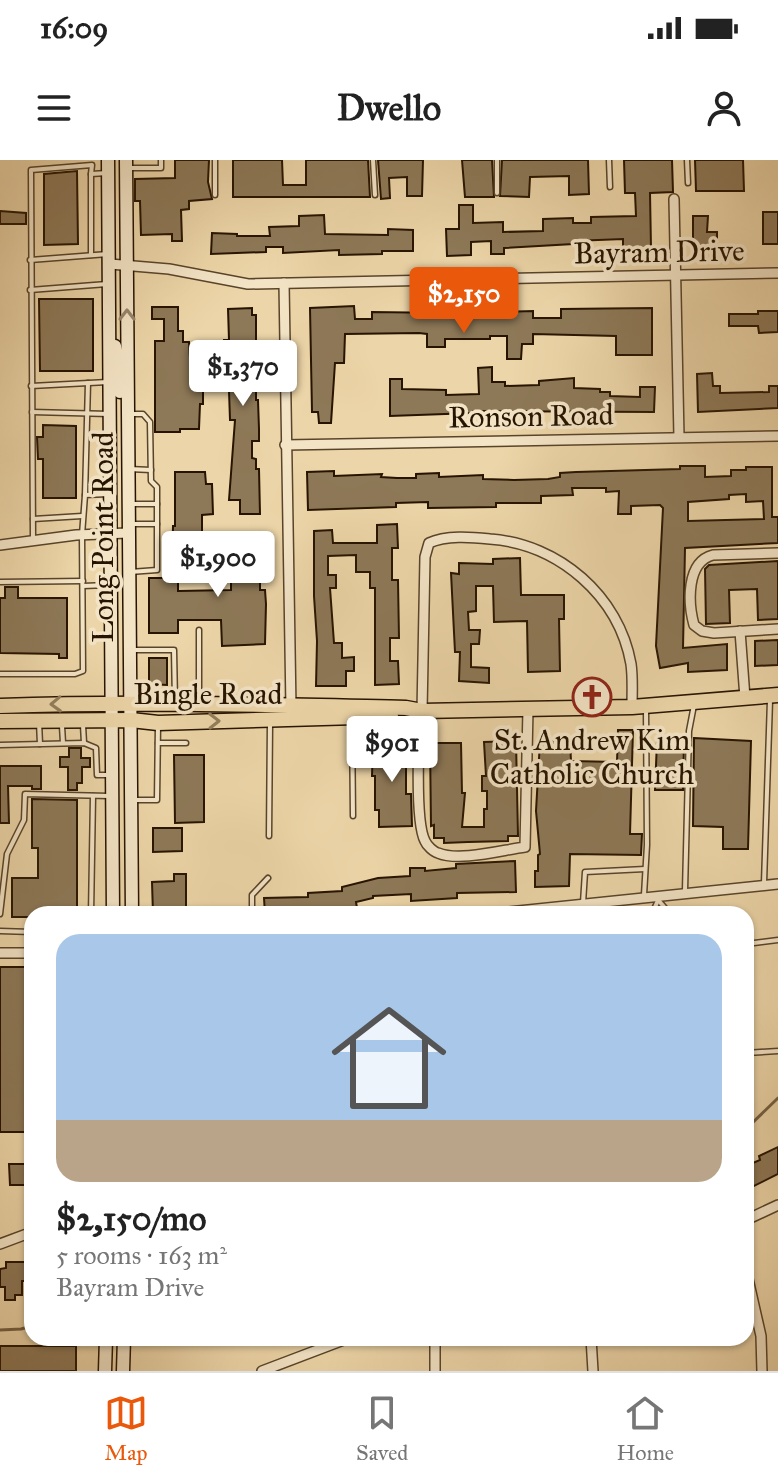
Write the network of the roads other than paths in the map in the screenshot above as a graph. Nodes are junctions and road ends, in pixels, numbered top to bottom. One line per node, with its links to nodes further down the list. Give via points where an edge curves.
1 (161, 160): 7 (lane, via 161,168)
2 (215, 160): 13 (lane)
3 (373, 160): 14 (lane)
4 (497, 160): 12 (lane)
5 (609, 160): 11 (lane)
6 (687, 160): 10 (lane)
7 (126, 164): 19 (main road, Long Point Road)
8 (108, 166): 9 (lane); 17 (main road, Long Point Road)
9 (91, 174): 16 (lane); 18 (lane, via 92,165 31,170)
10 (688, 183)
11 (610, 187)
12 (497, 193)
13 (215, 195)
14 (375, 195)
15 (674, 199): 21 (street)
16 (91, 255): 17 (lane); 18 (lane)
17 (110, 259): 19 (street, Bayram Drive); 23 (main road, Long Point Road)
18 (30, 260): 24 (lane)
19 (127, 265): 22 (street, Bayram Drive, via 248,284); 32 (main road, Long Point Road, one-way to 19)
20 (778, 273): 21 (street, Bayram Drive)
21 (674, 275): 22 (street, Bayram Drive); 34 (street)
22 (284, 283): 35 (street)
23 (110, 284): 24 (lane); 25 (main road, Long Point Road)
24 (30, 290): 28 (lane)
25 (110, 324): 26 (main road, Long Point Road); 32 (main road, via 120,402)
26 (110, 382): 27 (lane); 31 (main road, Long Point Road)
27 (88, 383): 28 (lane); 30 (lane)
28 (31, 386): 29 (lane)
29 (32, 412): 30 (lane); 43 (lane)
30 (87, 413): 31 (lane); 39 (lane)
31 (110, 414): 36 (main road, via 117,420); 38 (main road, Long Point Road)
32 (128, 414): 36 (main road, Long Point Road); 37 (lane, via 143,414 150,422)
33 (778, 436): 34 (street, Ronson Road)
34 (679, 437): 35 (street, Ronson Road)
35 (285, 445): 71 (street)
36 (128, 467): 37 (lane); 40 (main road, Long Point Road)
37 (151, 470): 41 (lane)
38 (110, 494): 39 (lane); 46 (main road, Long Point Road)
39 (85, 495): 42 (lane)
40 (128, 504): 41 (lane); 45 (main road, Long Point Road)
41 (157, 504): 44 (lane)
42 (83, 516): 43 (lane); 47 (lane)
43 (33, 519): 48 (lane)
44 (157, 524): 45 (lane); 51 (lane, via 157,570)
45 (128, 528): 46 (street); 51 (main road, Long Point Road)
46 (110, 534): 47 (street); 54 (main road, Long Point Road)
47 (82, 535): 48 (street); 53 (lane)
48 (33, 541): 49 (street)
49 (0, 545)
50 (778, 553): 57 (street, via 713,555 698,562 692,578 692,613 698,629)
51 (128, 572): 58 (main road, Long Point Road)
52 (0, 582): 53 (lane)
53 (83, 584): 54 (lane); 59 (lane, via 83,671)
54 (111, 585): 63 (main road, Long Point Road)
55 (778, 629): 57 (street)
56 (199, 630): 66 (lane)
57 (740, 631): 61 (street)
58 (129, 650): 64 (main road, Long Point Road); 65 (lane, via 174,650)
59 (0, 674)
60 (774, 695): 61 (main road, Bingle Road); 98 (lane)
61 (745, 698): 62 (main road, Bingle Road)
62 (695, 702): 68 (main road, Bingle Road); 99 (lane, via 689,731)
63 (111, 703): 64 (main road, Bingle Road); 67 (main road, Bingle Road, one-way to 67); 79 (main road, Long Point Road)
64 (131, 703): 65 (main road, Bingle Road); 73 (main road, Long Point Road)
65 (175, 704): 66 (main road, Bingle Road)
66 (200, 704): 71 (main road, Bingle Road)
67 (0, 706)
68 (639, 707): 69 (main road, Bingle Road); 70 (street, via 624,637 601,596 575,570 507,540 448,538 429,543 425,557); 95 (lane)
69 (528, 709): 70 (main road, Bingle Road); 70 (street, via 525,847 453,857 436,853 425,842 421,826)
70 (418, 711): 71 (main road, Bingle Road); 72 (main road, Bingle Road)
71 (291, 713): 72 (main road, Bingle Road); 74 (main road, Bingle Road)
72 (352, 718): 91 (lane)
73 (131, 720): 79 (main road, Bingle Road); 80 (main road, Bingle Road); 90 (main road, Long Point Road)
74 (270, 720): 80 (main road, Bingle Road, one-way to 74); 92 (lane)
75 (0, 721): 76 (main road, Bingle Road)
76 (39, 721): 77 (main road, Bingle Road); 85 (lane)
77 (62, 721): 78 (main road, Bingle Road); 81 (lane)
78 (83, 721): 79 (main road, Bingle Road); 82 (lane)
79 (112, 721): 87 (main road, Long Point Road)
80 (158, 723): 83 (lane)
81 (63, 743): 82 (lane); 85 (lane)
82 (84, 743): 87 (lane, via 96,748 97,775)
83 (158, 743): 84 (lane); 90 (lane, via 157,800)
84 (186, 743)
85 (40, 744): 86 (lane)
86 (0, 745)
87 (112, 775): 89 (main road, Long Point Road)
88 (93, 796): 89 (lane); 103 (lane); 110 (lane, via 25,794 24,820 7,854)
89 (112, 796): 93 (main road, Long Point Road)
90 (132, 800): 94 (main road, Long Point Road)
91 (353, 816)
92 (269, 836)
93 (113, 843): 94 (main road); 104 (main road, Long Point Road)
94 (132, 843): 105 (main road, Long Point Road)
95 (645, 869): 100 (lane); 102 (lane, via 585,872)
96 (268, 878): 106 (lane, via 252,895)
97 (778, 884): 98 (street)
98 (764, 886): 99 (street)
99 (686, 893): 101 (street)
100 (643, 897): 101 (street); 102 (street)
101 (659, 898): 108 (lane); 109 (lane)
102 (583, 903): 107 (street)
103 (91, 906)
104 (113, 906)
105 (132, 906)
106 (252, 906)
107 (557, 906)
108 (656, 906)
109 (664, 906)
110 (0, 914)
111 (0, 931): 112 (lane)
112 (24, 932)
113 (778, 940): 114 (lane)
114 (754, 943)
115 (0, 953): 116 (street)
116 (24, 953)
117 (778, 1051): 118 (lane)
118 (754, 1052)
119 (778, 1205): 120 (street)
120 (754, 1216)
121 (24, 1235): 122 (street)
122 (0, 1244)
123 (754, 1305): 134 (street)
124 (106, 1346): 129 (main road)
125 (124, 1346): 130 (main road)
126 (328, 1346): 131 (street)
127 (435, 1346): 132 (street)
128 (591, 1346): 133 (street)
129 (105, 1371)
130 (123, 1371)
131 (262, 1371)
132 (435, 1371)
133 (593, 1371)
134 (762, 1371)

